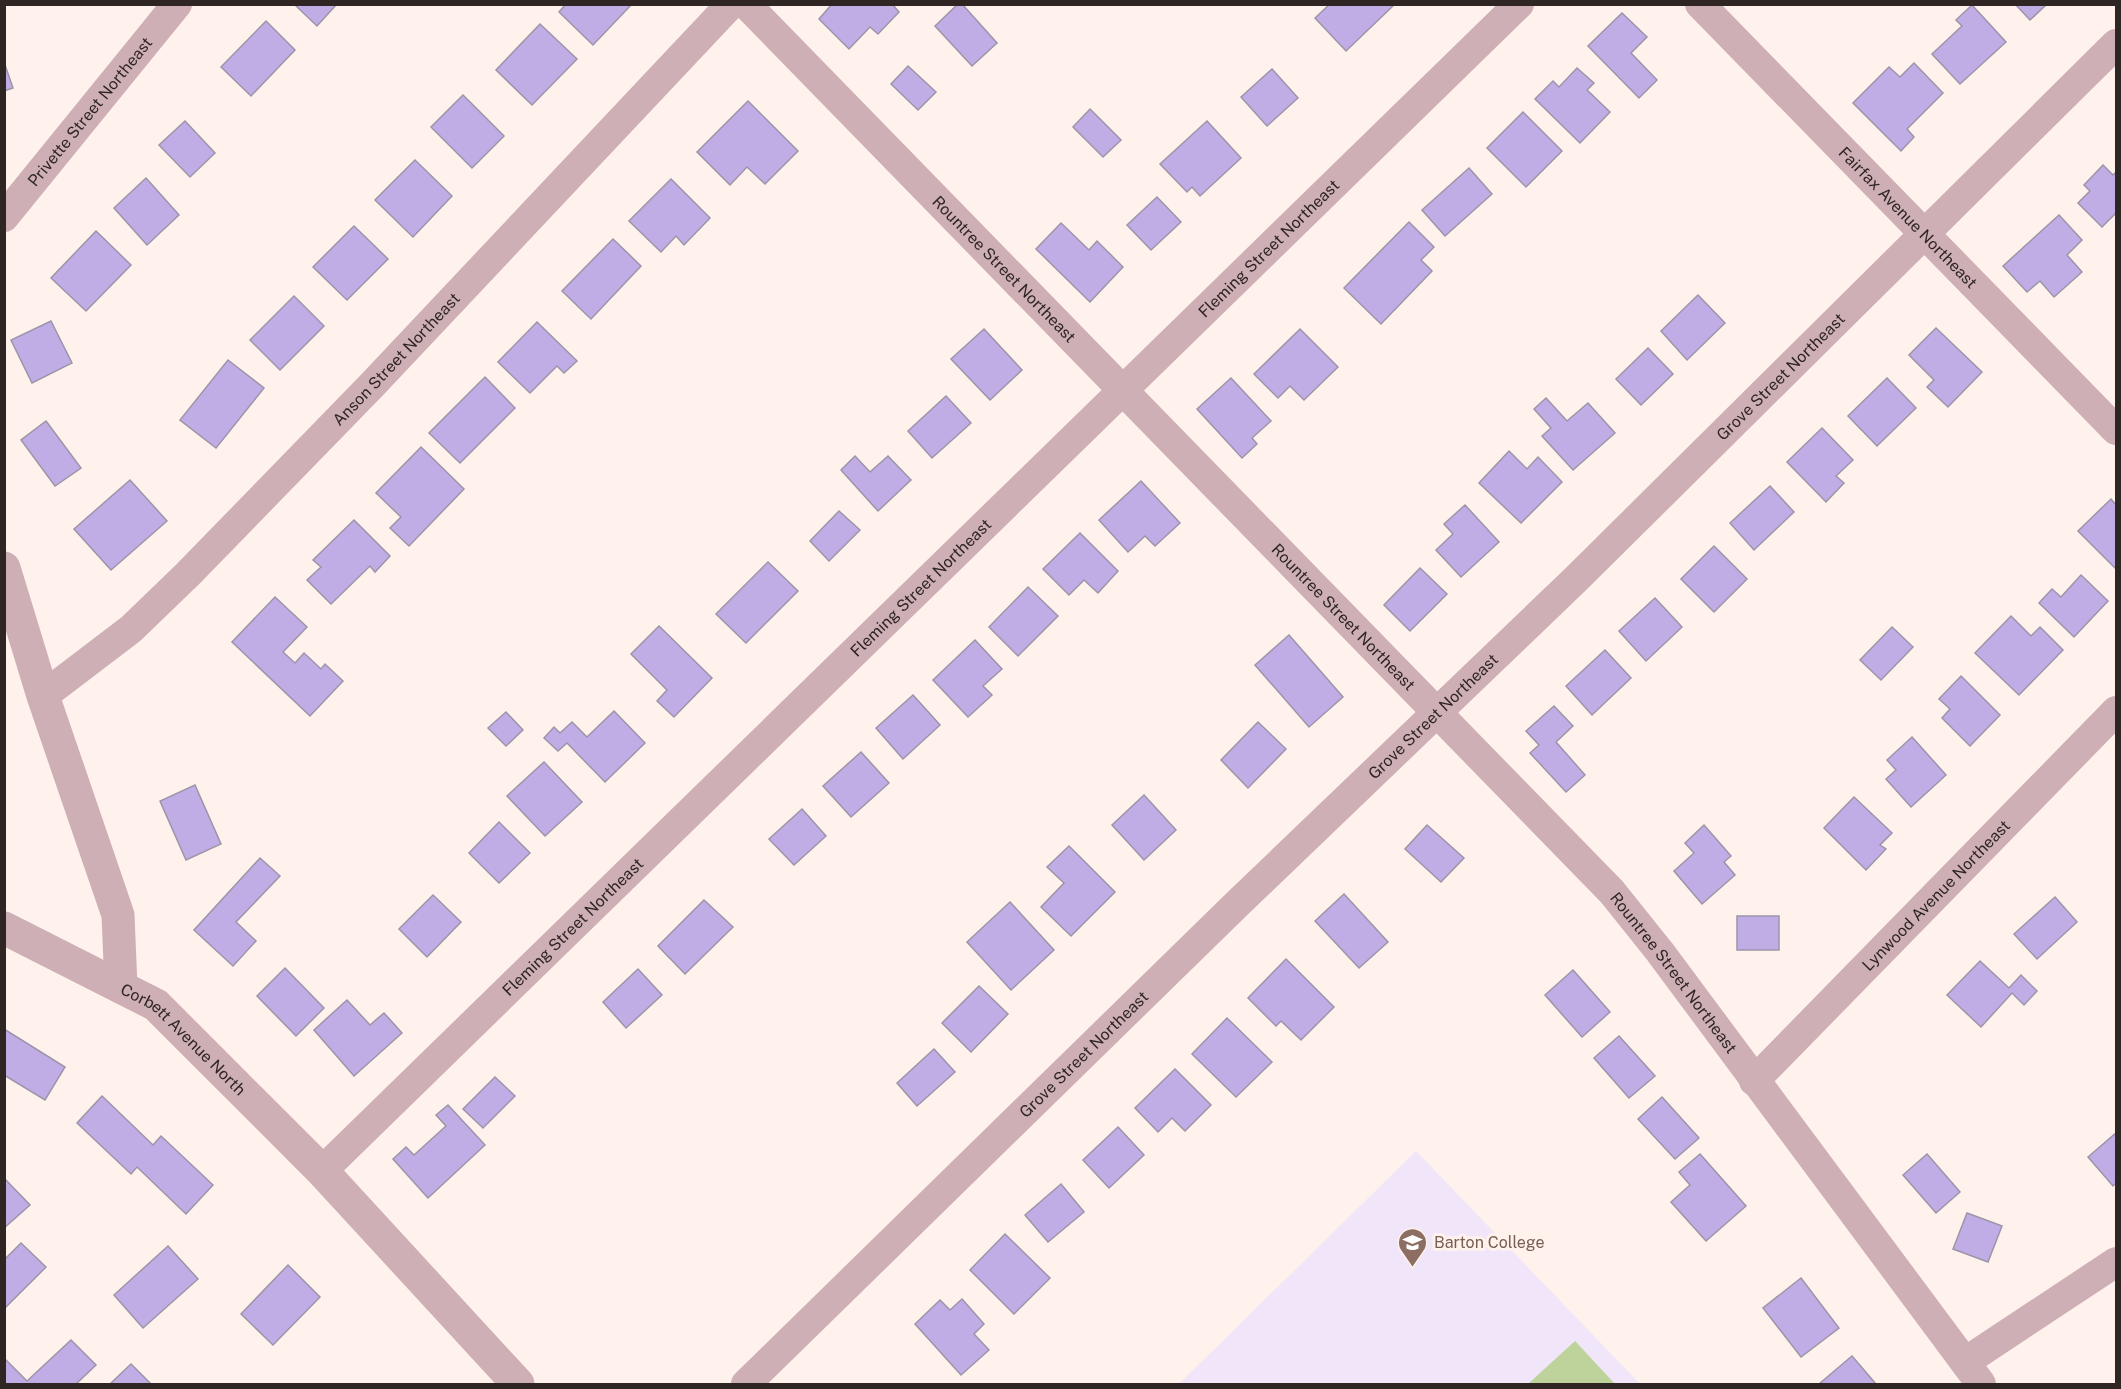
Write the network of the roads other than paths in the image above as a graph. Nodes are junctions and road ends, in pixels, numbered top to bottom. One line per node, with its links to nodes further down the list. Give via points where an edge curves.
1 (177, 4): 7 (street, Privette Street Northeast)
2 (731, 4): 12 (street, Anson Street Northeast, via 188,574 130,629)
3 (746, 4): 9 (street, Rountree Street Northeast)
4 (1519, 4): 9 (street, Fleming Street Northeast)
5 (1700, 4): 8 (street, Fairfax Avenue Northeast)
6 (2116, 44): 8 (street, Grove Street Northeast)
7 (4, 217)
8 (1925, 236): 10 (street, Fairfax Avenue Northeast); 14 (street, Grove Street Northeast)
9 (1122, 391): 14 (street, Rountree Street Northeast); 18 (street, Fleming Street Northeast)
10 (2116, 430)
11 (4, 568): 12 (street, Corbett Avenue North)
12 (43, 696): 16 (street, Corbett Avenue North, via 118,915)
13 (2116, 711): 17 (street, Lynwood Avenue Northeast)
14 (1436, 713): 17 (street, Rountree Street Northeast, via 1612,892); 22 (street, Grove Street Northeast)
15 (4, 928): 16 (street)
16 (121, 987): 18 (street, Corbett Avenue North, via 156,1005)
17 (1754, 1081): 20 (street, Rountree Street Northeast)
18 (322, 1171): 21 (street, Corbett Avenue North)
19 (2116, 1262): 20 (street)
20 (1973, 1373)
21 (518, 1384)
22 (746, 1384)

